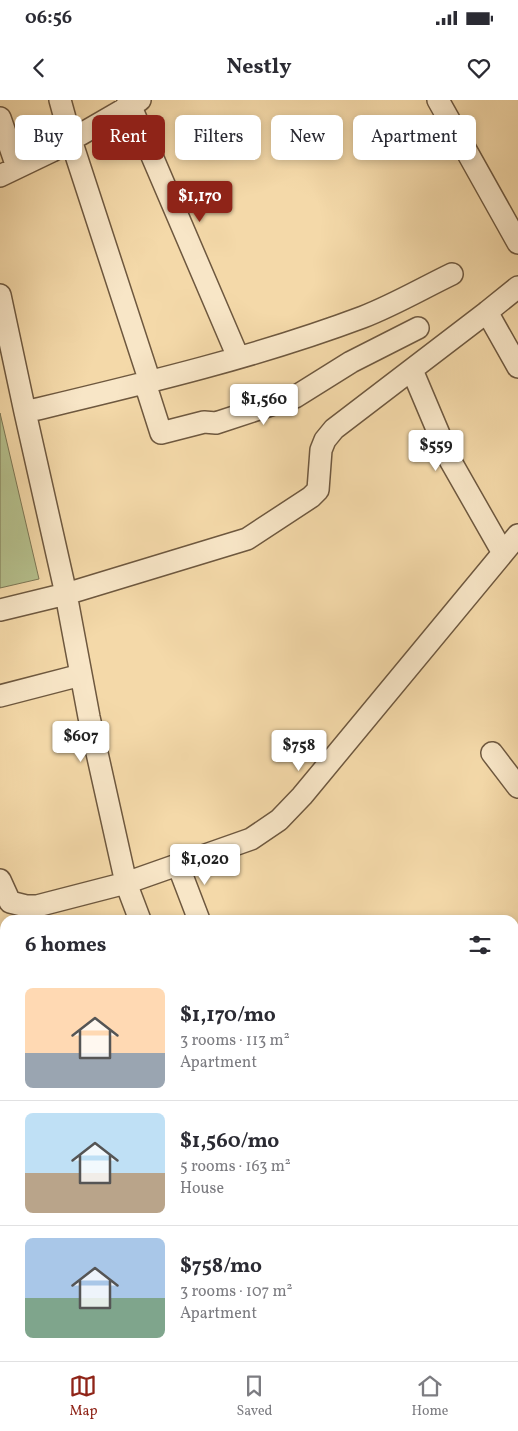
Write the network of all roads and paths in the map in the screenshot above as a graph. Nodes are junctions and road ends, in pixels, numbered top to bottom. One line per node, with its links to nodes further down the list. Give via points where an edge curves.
1 (60, 100): 4 (street)
2 (438, 100): 10 (street)
3 (133, 102): 6 (street); 16 (street)
4 (64, 115)
5 (0, 118): 9 (street)
6 (82, 133)
7 (31, 160): 9 (street)
8 (77, 160): 19 (street)
9 (9, 171)
10 (518, 243)
11 (452, 274): 16 (street, via 364,316)
12 (518, 287): 14 (street)
13 (0, 295): 20 (street)
14 (487, 312): 17 (street); 18 (street)
15 (418, 328): 19 (street, via 351,362 295,397 216,423 204,422 161,433)
16 (238, 357): 19 (street)
17 (518, 367)
18 (412, 370): 22 (street, via 450,460); 23 (street, via 334,429 325,440 318,490 247,539)
19 (148, 383): 20 (street)
20 (24, 412): 23 (street)
21 (518, 535): 22 (street)
22 (503, 553): 29 (street, via 279,820 251,839)
23 (66, 594): 24 (street); 25 (street)
24 (0, 610)
25 (81, 675): 26 (street); 31 (street)
26 (0, 696)
27 (492, 753): 28 (street)
28 (518, 788)
29 (178, 865): 31 (street); 33 (street)
30 (0, 880): 31 (street, via 10,902 26,906 38,906)
31 (126, 883): 32 (street)
32 (138, 915)
33 (197, 915)

